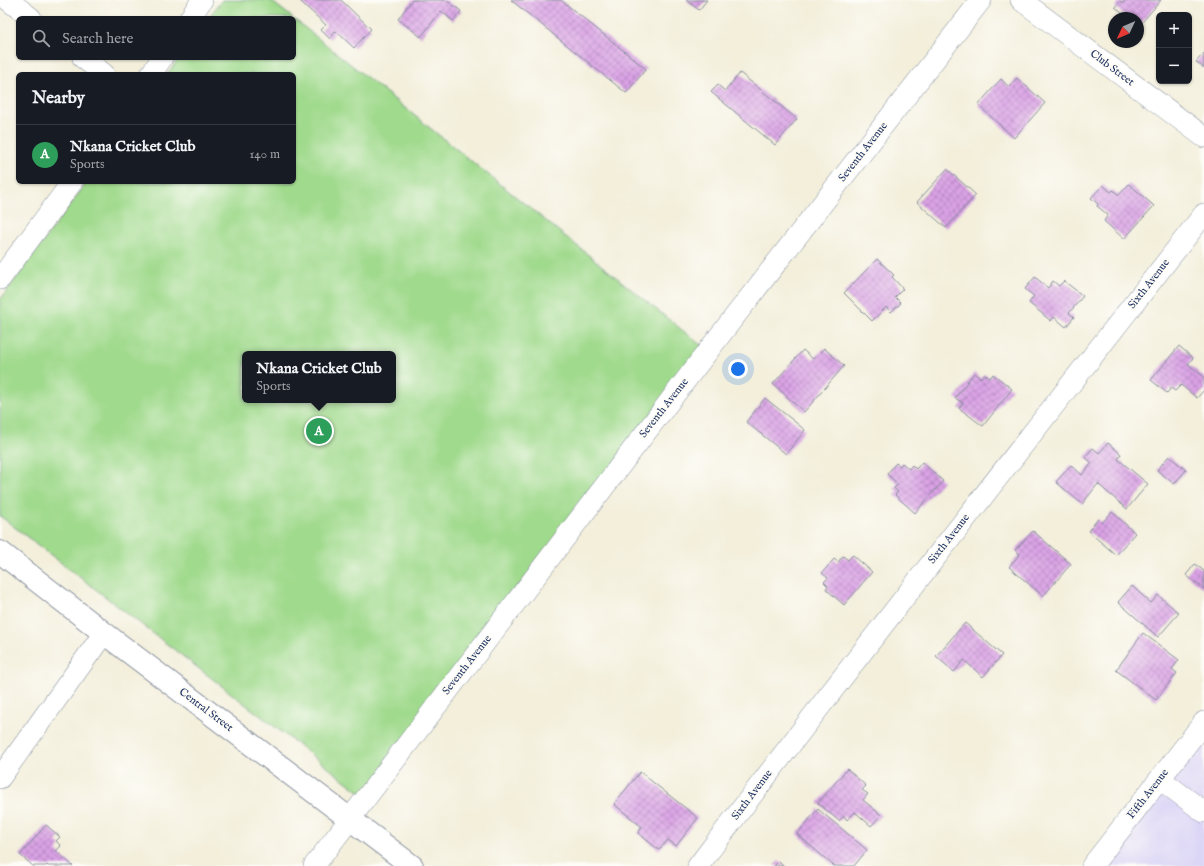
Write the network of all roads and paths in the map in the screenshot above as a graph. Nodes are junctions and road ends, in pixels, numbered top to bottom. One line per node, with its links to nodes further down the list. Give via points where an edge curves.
1 (8, 0): 5 (street)
2 (202, 0): 6 (street)
3 (981, 0): 21 (street, Seventh Avenue)
4 (1021, 0): 11 (street, Club Street)
5 (28, 16)
6 (191, 16)
7 (86, 60): 9 (street)
8 (161, 60): 10 (street)
9 (101, 72)
10 (152, 72)
11 (1204, 137)
12 (71, 184): 14 (street)
13 (1204, 214): 24 (street, Sixth Avenue, via 794,739)
14 (0, 279)
15 (0, 552): 16 (main road, Central Street)
16 (104, 633): 18 (street); 21 (main road, Central Street)
17 (1204, 722): 19 (street, Fifth Avenue)
18 (0, 778)
19 (1160, 779): 20 (street); 25 (street, Fifth Avenue)
20 (1204, 812)
21 (350, 818): 22 (street, Seventh Avenue); 23 (main road, Central Street)
22 (314, 866)
23 (412, 866)
24 (698, 866)
25 (1092, 866)

